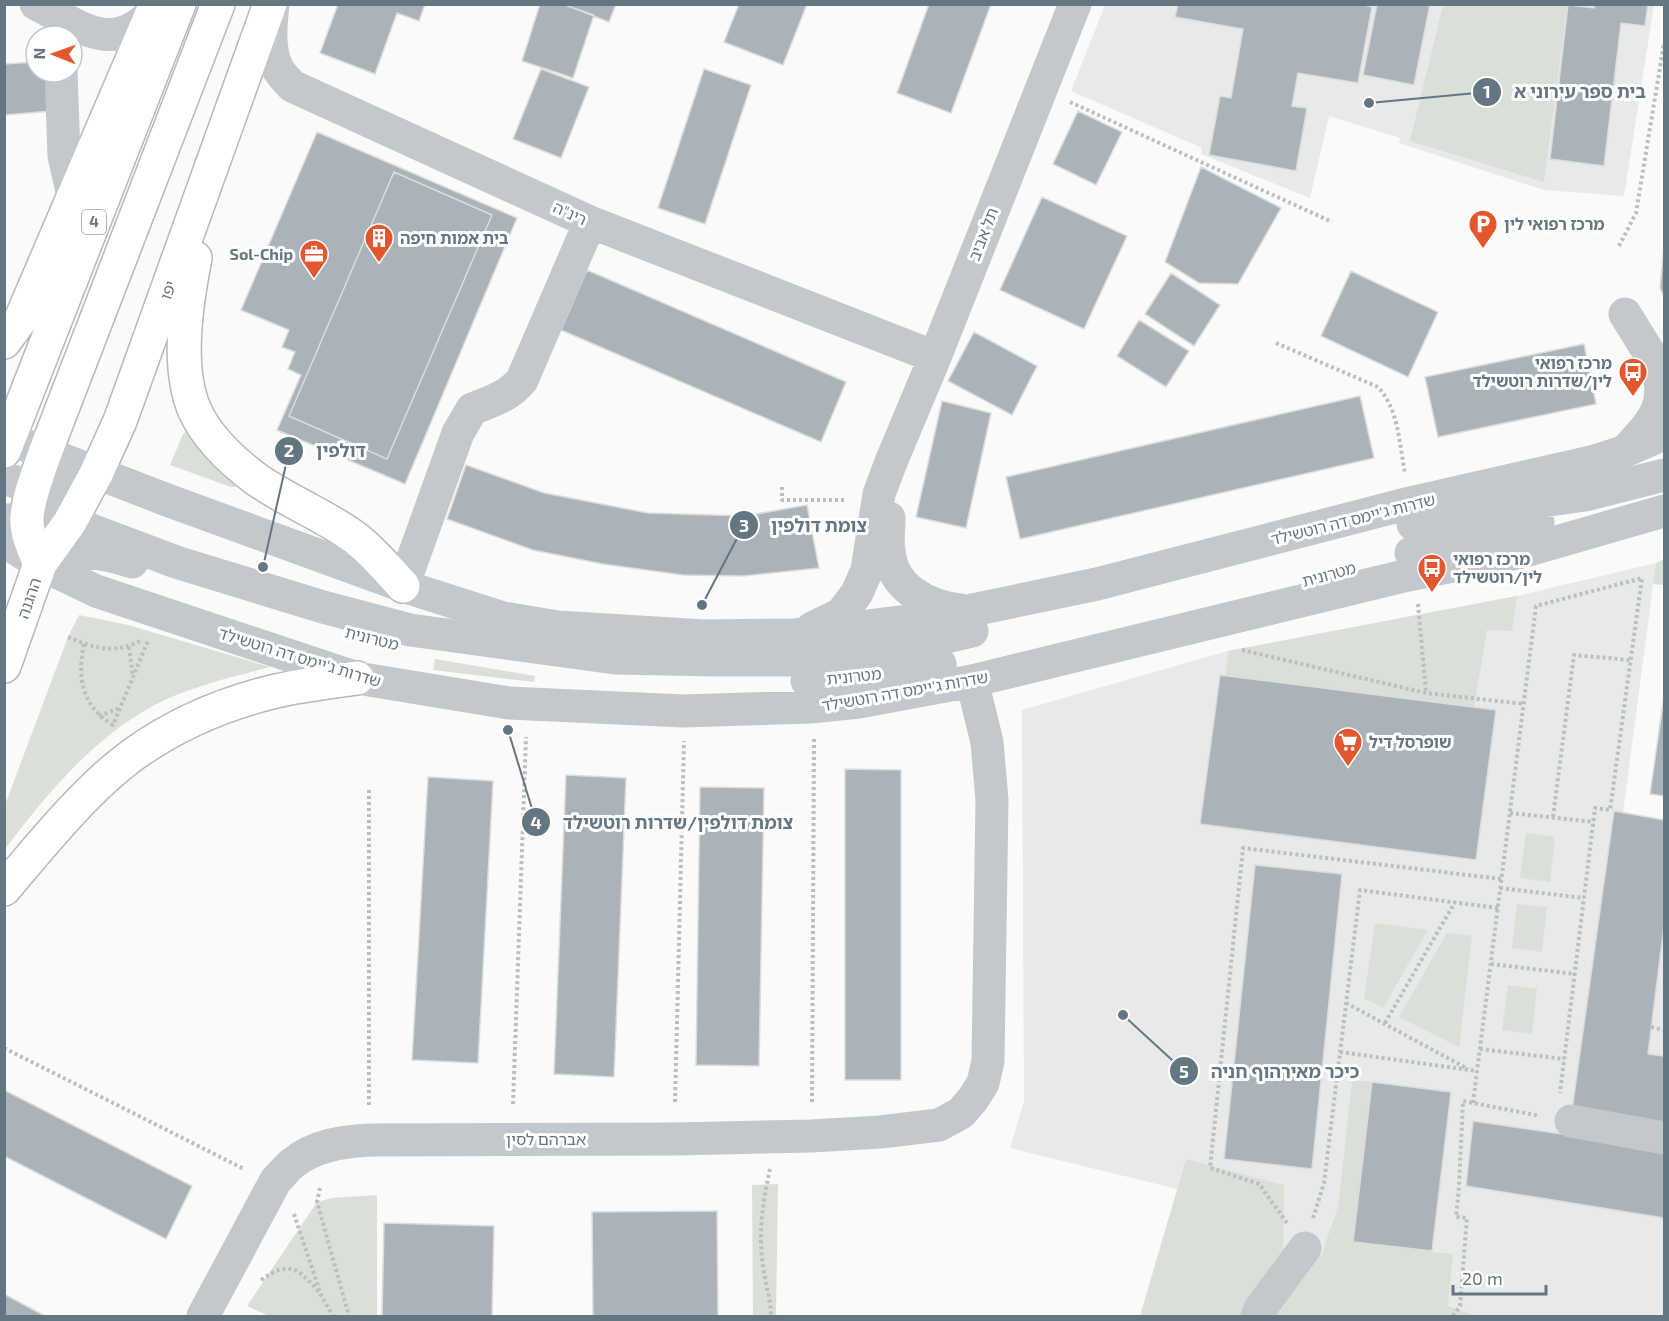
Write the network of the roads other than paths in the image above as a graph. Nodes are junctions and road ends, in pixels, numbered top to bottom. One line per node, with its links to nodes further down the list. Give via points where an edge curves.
1 (218, 4): 17 (highway)
2 (272, 4): 7 (highway, יפו); 9 (street, רינ"ה, via 275,58 292,86)
3 (1075, 4): 12 (street, תל אביב)
4 (162, 7): 5 (street, via 122,34 99,35); 8 (highway); 15 (highway, 4)
5 (53, 19)
6 (61, 84): 8 (street, via 64,156)
7 (216, 158): 19 (highway, יפו, via 120,421); 26 (highway, via 188,295 187,382 196,413 217,445 256,479 355,538)
8 (73, 196): 11 (highway, via 21,319)
9 (590, 222): 12 (street, רינ"ה); 26 (street, via 522,380 500,400 472,409 458,433)
10 (1625, 314): 13 (street)
11 (4, 342)
12 (935, 357): 18 (street, תל אביב)
13 (1660, 369): 16 (street, via 1661,400 1657,414)
14 (1665, 434): 16 (street, שדרות ג'יימס דה רוטשילד)
15 (6, 443): 17 (street, שדרות ג'יימס דה רוטשילד); 22 (street)
16 (1623, 452): 27 (street, שדרות ג'יימס דה רוטשילד, via 1097,584)
17 (45, 453): 19 (street, שדרות ג'יימס דה רוטשילד); 22 (highway)
18 (891, 462): 27 (street, תל אביב, via 892,568 900,582 922,600 943,608); 28 (street, תל אביב, via 879,494 867,570 856,592 841,614)
19 (96, 474): 22 (street); 24 (highway, יפו); 26 (street, שדרות ג'יימס דה רוטשילד)
20 (1665, 475): 24 (street, מטרונית, via 1585,495 1414,524 900,648 796,660 615,658 410,630 176,562)
21 (1665, 490): 25 (street, מטרונית, via 1071,639 903,671 800,681 656,680 459,656 314,623 113,557 68,554)
22 (15, 509): 24 (street, מטרונית); 25 (highway)
23 (1665, 511): 31 (street, שדרות ג'יימס דה רוטשילד, via 1522,552 1408,575)
24 (70, 522): 25 (highway, יפו)
25 (40, 564): 29 (highway, ההגנה); 30 (street, שדרות ג'יימס דה רוטשילד, via 96,591)
26 (403, 585): 28 (street, שדרות ג'יימס דה רוטשילד, via 503,618 558,627 704,636)
27 (968, 610): 28 (street, שדרות ג'יימס דה רוטשילד)
28 (795, 635)
29 (4, 666)
30 (357, 678): 31 (street, שדרות ג'יימס דה רוטשילד, via 509,703 683,711 811,707); 32 (highway, via 276,691 208,713 163,736 134,754 83,800)
31 (972, 681): 36 (street, אברהם לסין, via 987,742 992,800 988,1061 983,1083 960,1113 939,1125 880,1132 675,1139 372,1140 317,1149 293,1162 276,1180)
32 (4, 889)
33 (1564, 1120): 34 (street)
34 (1665, 1138)
35 (1305, 1248): 37 (street)
36 (203, 1317)
37 (1257, 1317)

